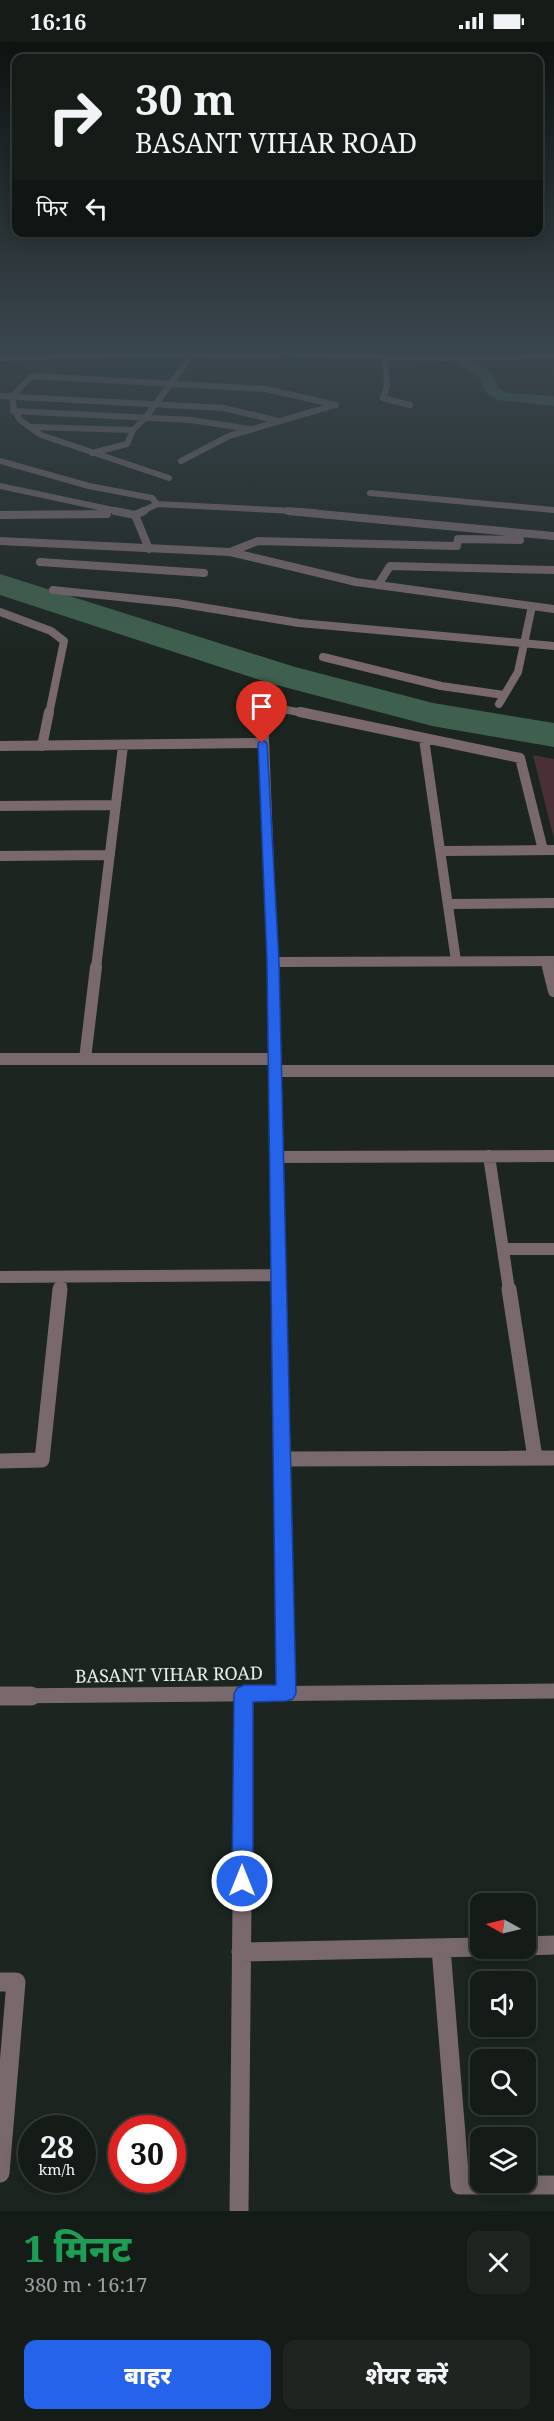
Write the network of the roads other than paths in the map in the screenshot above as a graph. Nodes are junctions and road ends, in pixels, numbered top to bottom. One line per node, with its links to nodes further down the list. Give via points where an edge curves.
1 (92, 453): 5 (street)
2 (196, 453): 4 (street)
3 (0, 461): 8 (street, via 89,486 152,498)
4 (181, 461)
5 (169, 478)
6 (0, 486): 11 (street)
7 (370, 493): 9 (street)
8 (157, 504): 11 (street); 12 (street, via 313,512)
9 (554, 510)
10 (0, 515): 11 (street)
11 (135, 515): 15 (street)
12 (518, 533): 13 (street); 17 (street, via 520,541 458,539 457,546 258,541)
13 (554, 536)
14 (0, 541): 15 (street)
15 (149, 549): 16 (street)
16 (180, 549): 17 (street); 19 (street)
17 (230, 552): 22 (street)
18 (40, 562): 19 (street)
19 (170, 570): 21 (street)
20 (554, 570): 22 (street, via 390,566)
21 (204, 573)
22 (378, 585): 24 (street)
23 (53, 590): 27 (street, via 177,603 299,623)
24 (532, 606): 25 (street); 27 (street)
25 (554, 609)
26 (0, 612): 35 (street, via 64,641)
27 (524, 644): 28 (street); 30 (street, via 518,672)
28 (554, 646)
29 (323, 657): 30 (street, via 441,686)
30 (504, 695): 31 (street)
31 (499, 704)
32 (424, 740): 33 (street, via 285,709 263,715); 39 (street, via 520,758); 41 (street)
33 (262, 743): 36 (street); 48 (street)
34 (0, 746): 35 (street)
35 (42, 746): 36 (street)
36 (123, 746): 37 (street)
37 (116, 805): 38 (street); 42 (street)
38 (0, 806)
39 (543, 850): 40 (street); 41 (street)
40 (554, 850)
41 (440, 851): 45 (street)
42 (110, 855): 43 (street); 51 (street)
43 (1, 859)
44 (554, 903): 45 (street)
45 (448, 904): 46 (street)
46 (456, 961): 47 (street); 48 (street)
47 (550, 961): 49 (street)
48 (273, 962): 52 (street)
49 (554, 991)
50 (0, 1059): 51 (street)
51 (85, 1059): 52 (street)
52 (275, 1065): 53 (street); 56 (street)
53 (554, 1071)
54 (489, 1156): 55 (street); 56 (street); 57 (street)
55 (554, 1156)
56 (277, 1157): 59 (street)
57 (503, 1249): 58 (street); 62 (street)
58 (554, 1249)
59 (279, 1275): 61 (street); 64 (street)
60 (0, 1277): 61 (street)
61 (61, 1277): 65 (street, via 42,1460)
62 (535, 1458): 63 (street); 64 (street)
63 (554, 1458)
64 (282, 1459): 67 (street)
65 (0, 1461)
66 (554, 1691): 67 (street, BASANT VIHAR ROAD)
67 (286, 1693): 68 (street, BASANT VIHAR ROAD)
68 (244, 1694): 69 (street, BASANT VIHAR ROAD); 74 (street)
69 (0, 1696)
70 (554, 1945): 71 (street)
71 (536, 1946)
72 (470, 1947): 73 (street)
73 (441, 1948): 74 (street); 77 (street, via 460,2186)
74 (241, 1952): 78 (street)
75 (0, 1982): 76 (street, via 16,1982)
76 (0, 2173)
77 (554, 2185)
78 (239, 2211)

